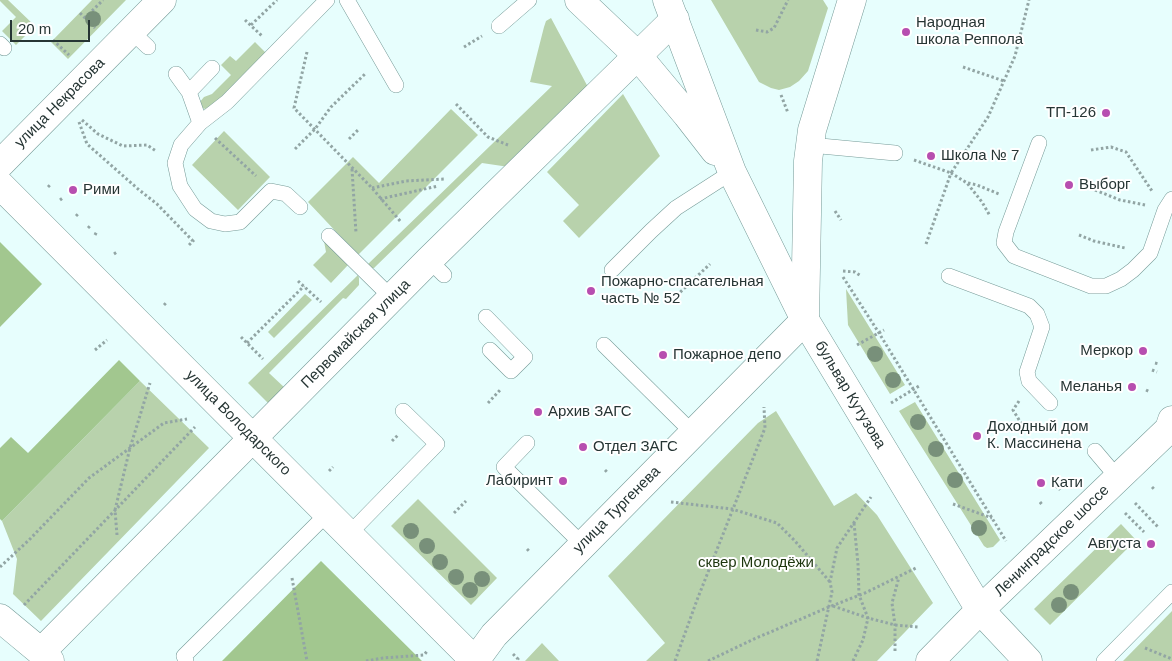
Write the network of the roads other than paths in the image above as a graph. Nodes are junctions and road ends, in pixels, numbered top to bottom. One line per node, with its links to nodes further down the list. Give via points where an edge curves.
1 (162, 0): 18 (street, улица Некрасова, via 139,39)
2 (347, 0): 12 (lane)
3 (529, 0): 8 (lane)
4 (579, 0): 9 (street, бульвар Кутузова)
5 (852, 0): 16 (street)
6 (322, 5): 14 (lane, via 227,102)
7 (671, 9): 9 (street, Первомайская улица); 19 (street, бульвар Кутузова)
8 (493, 30)
9 (637, 55): 19 (street, бульвар Кутузова); 26 (street, Первомайская улица, via 437,268)
10 (212, 68): 13 (lane)
11 (176, 74): 13 (lane)
12 (396, 85)
13 (189, 92): 14 (lane)
14 (200, 123): 22 (lane, via 181,145 175,163 180,186 195,209 211,221 225,224 240,222 270,191 286,194)
15 (1039, 143): 21 (lane, via 1006,232 1004,243 1014,256 1092,286 1106,286 1122,279 1150,253)
16 (810, 145): 17 (lane); 28 (street)
17 (895, 154)
18 (0, 164)
19 (732, 172): 24 (lane, via 676,208); 28 (street, бульвар Кутузова)
20 (0, 185): 35 (street, улица Володарского)
21 (1169, 204)
22 (300, 207)
23 (329, 236): 26 (lane)
24 (612, 270)
25 (949, 276): 31 (lane, via 1029,306 1037,314 1042,327 1027,372 1029,381)
26 (392, 298): 35 (street, Первомайская улица)
27 (486, 317): 30 (lane, via 525,357 511,371)
28 (805, 320): 34 (street, улица Тургенева); 43 (street, бульвар Кутузова)
29 (604, 345): 34 (lane)
30 (490, 350)
31 (1050, 403)
32 (403, 411): 40 (lane, via 437,444)
33 (1172, 420): 38 (street, Ленинградское шоссе, via 1169,429)
34 (693, 434): 41 (street, улица Тургенева)
35 (253, 438): 39 (street, улица Володарского); 45 (street, Первомайская улица)
36 (527, 443): 41 (lane, via 504,467)
37 (1094, 451): 38 (lane)
38 (1117, 477): 43 (street, Ленинградское шоссе)
39 (328, 513): 40 (street, улица Володарского); 46 (lane, via 184,656)
40 (348, 534): 47 (street, улица Володарского)
41 (583, 545): 47 (street, улица Тургенева, via 494,635)
42 (1172, 592): 50 (lane)
43 (980, 610): 48 (street, Ленинградское шоссе); 49 (street, бульвар Кутузова)
44 (4, 628): 45 (street)
45 (46, 656)
46 (186, 661)
47 (475, 661)
48 (930, 661)
49 (1028, 661)
50 (1104, 661)

